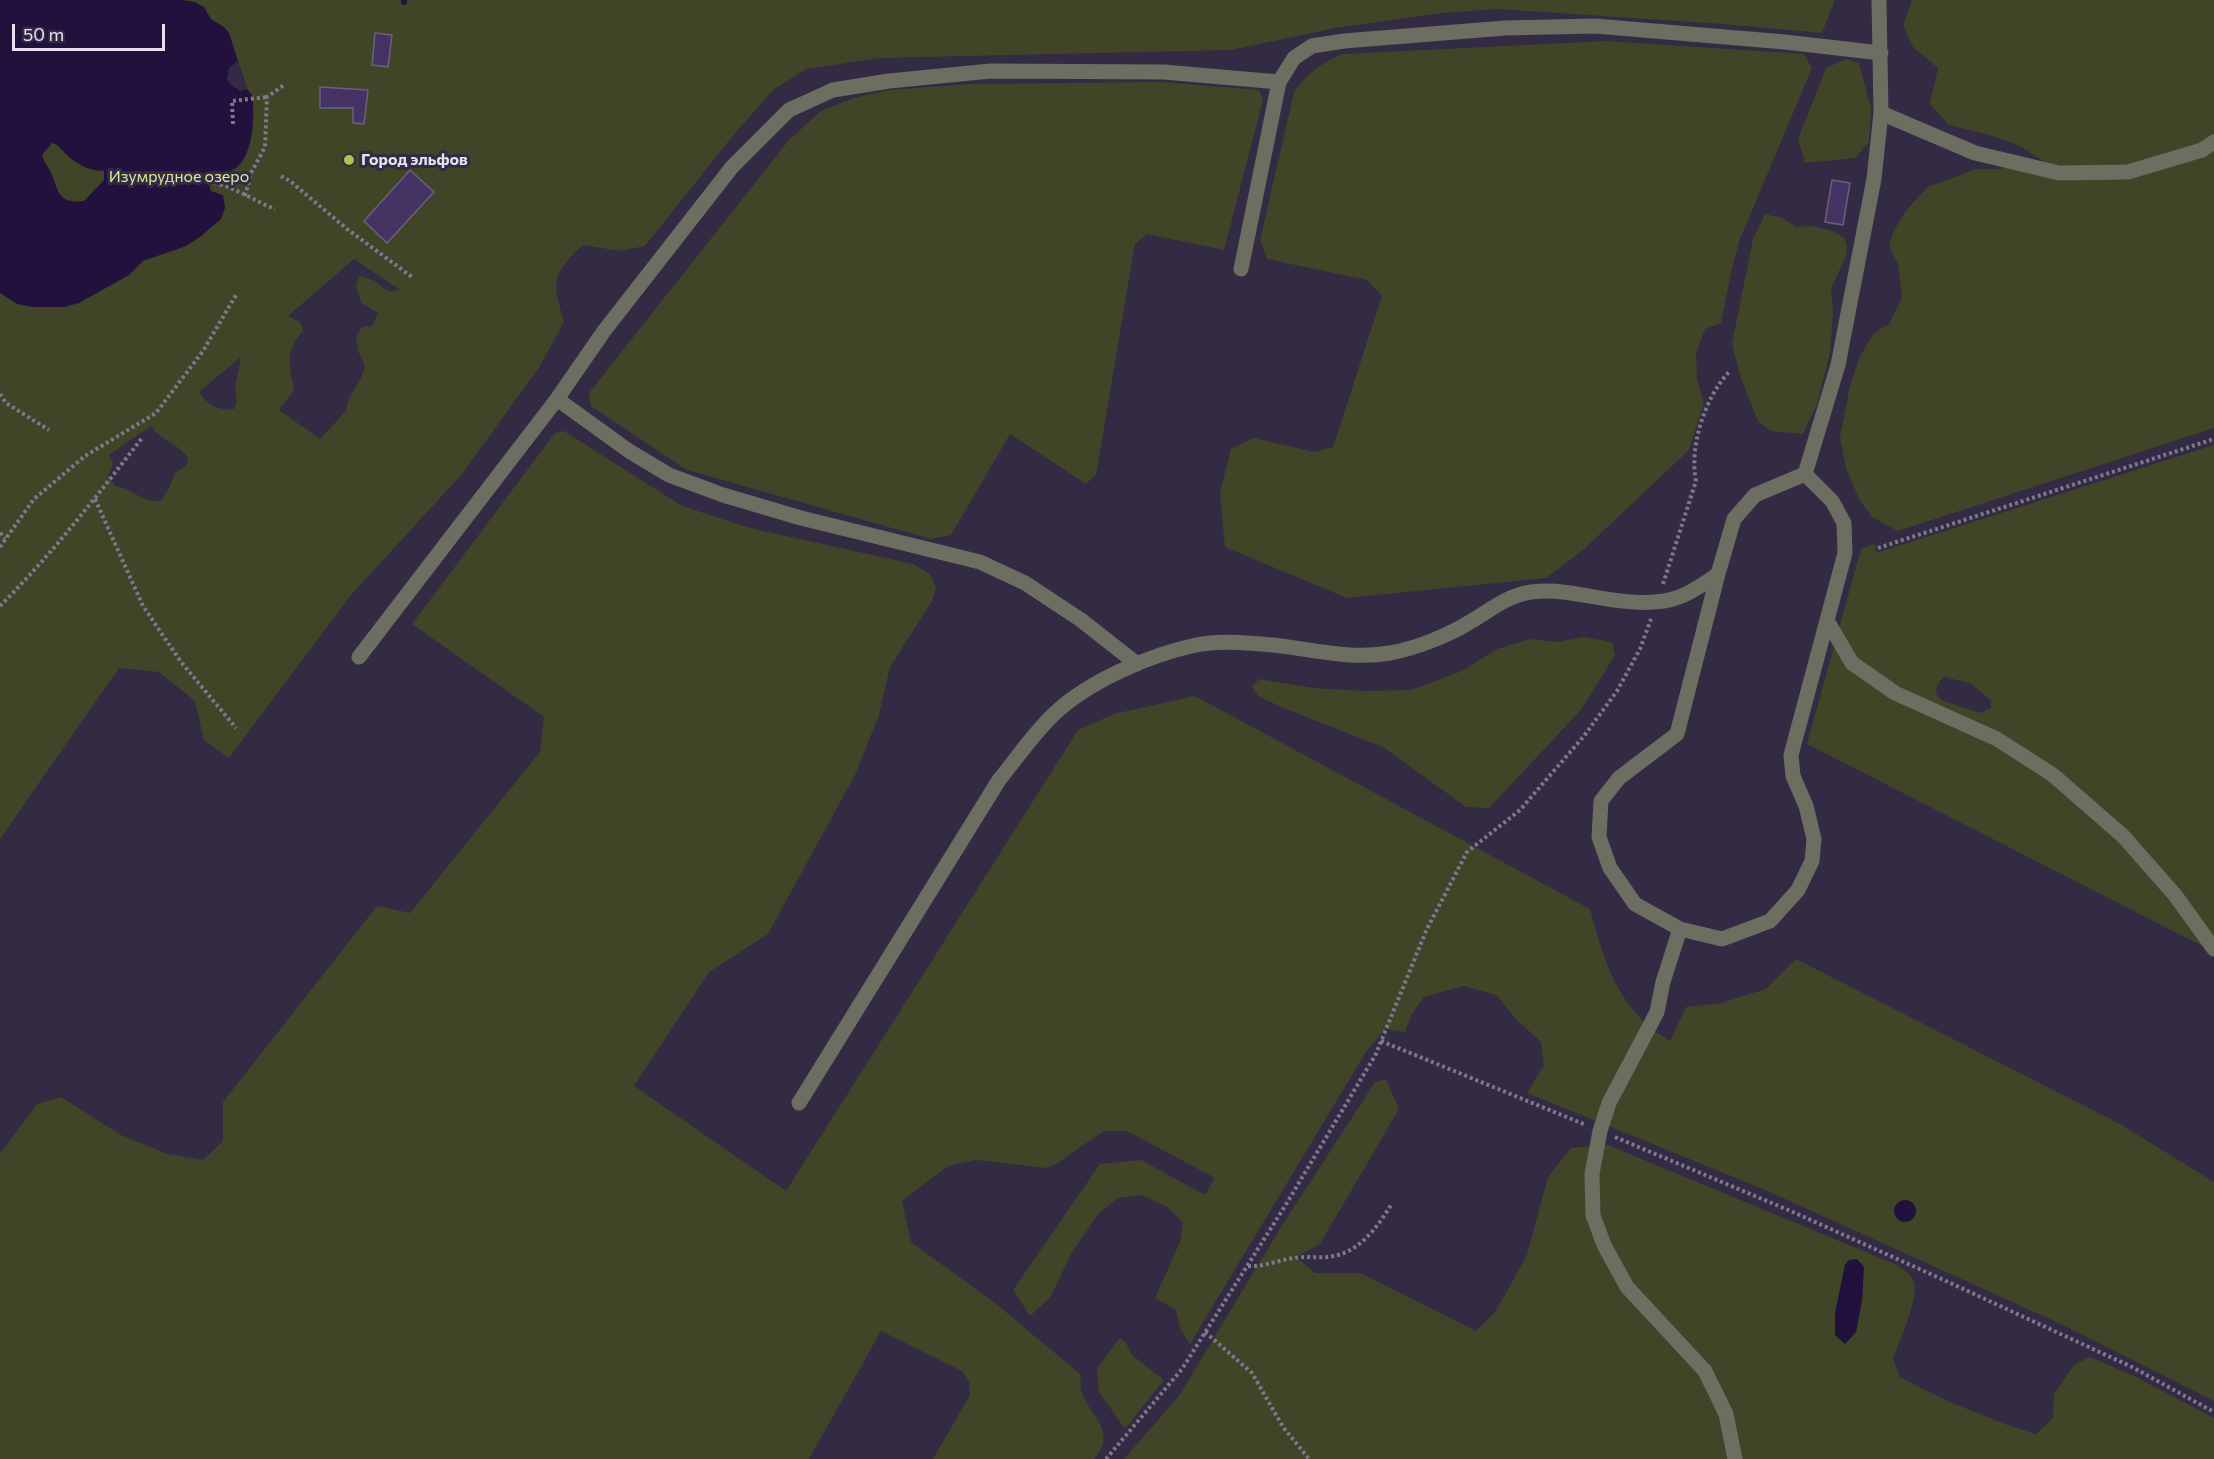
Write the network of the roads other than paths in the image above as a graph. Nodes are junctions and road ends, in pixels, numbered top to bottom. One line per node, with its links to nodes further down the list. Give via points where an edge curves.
1 (1879, 0): 2 (lane)
2 (1881, 53): 3 (lane, via 1595,26 1505,28 1312,46 1294,57); 4 (lane)
3 (1280, 82): 6 (lane); 7 (lane, via 1164,72 991,71 832,90 789,110 732,167 604,331)
4 (1881, 113): 5 (lane, via 1975,153 2059,173 2128,172 2202,150); 8 (lane, via 1874,179 1838,365)
5 (2214, 142)
6 (1241, 269)
7 (557, 399): 11 (lane); 12 (lane, via 669,475 801,518 980,562 1025,583)
8 (1805, 474): 9 (lane, via 1755,495 1734,519); 10 (lane, via 1832,501 1844,523 1845,554)
9 (1718, 574): 12 (lane, via 1677,598 1657,602 1589,597 1557,590 1528,592 1435,640 1389,654 1338,655 1235,643 1198,645); 13 (lane, via 1677,734 1619,778 1601,801 1599,837 1610,868 1635,904)
10 (1828, 622): 13 (lane, via 1791,755 1793,776 1814,839 1812,861 1798,890 1770,921 1722,939); 14 (lane, via 1852,663 1895,693 1997,739 2053,775 2123,836 2175,895)
11 (359, 657)
12 (1137, 664): 15 (lane, via 1090,688 1056,712 999,780)
13 (1680, 929): 16 (lane, via 1657,1012 1609,1103 1600,1131 1592,1174 1593,1215 1627,1287 1705,1371 1726,1414)
14 (2214, 949)
15 (799, 1103)
16 (1735, 1459)

